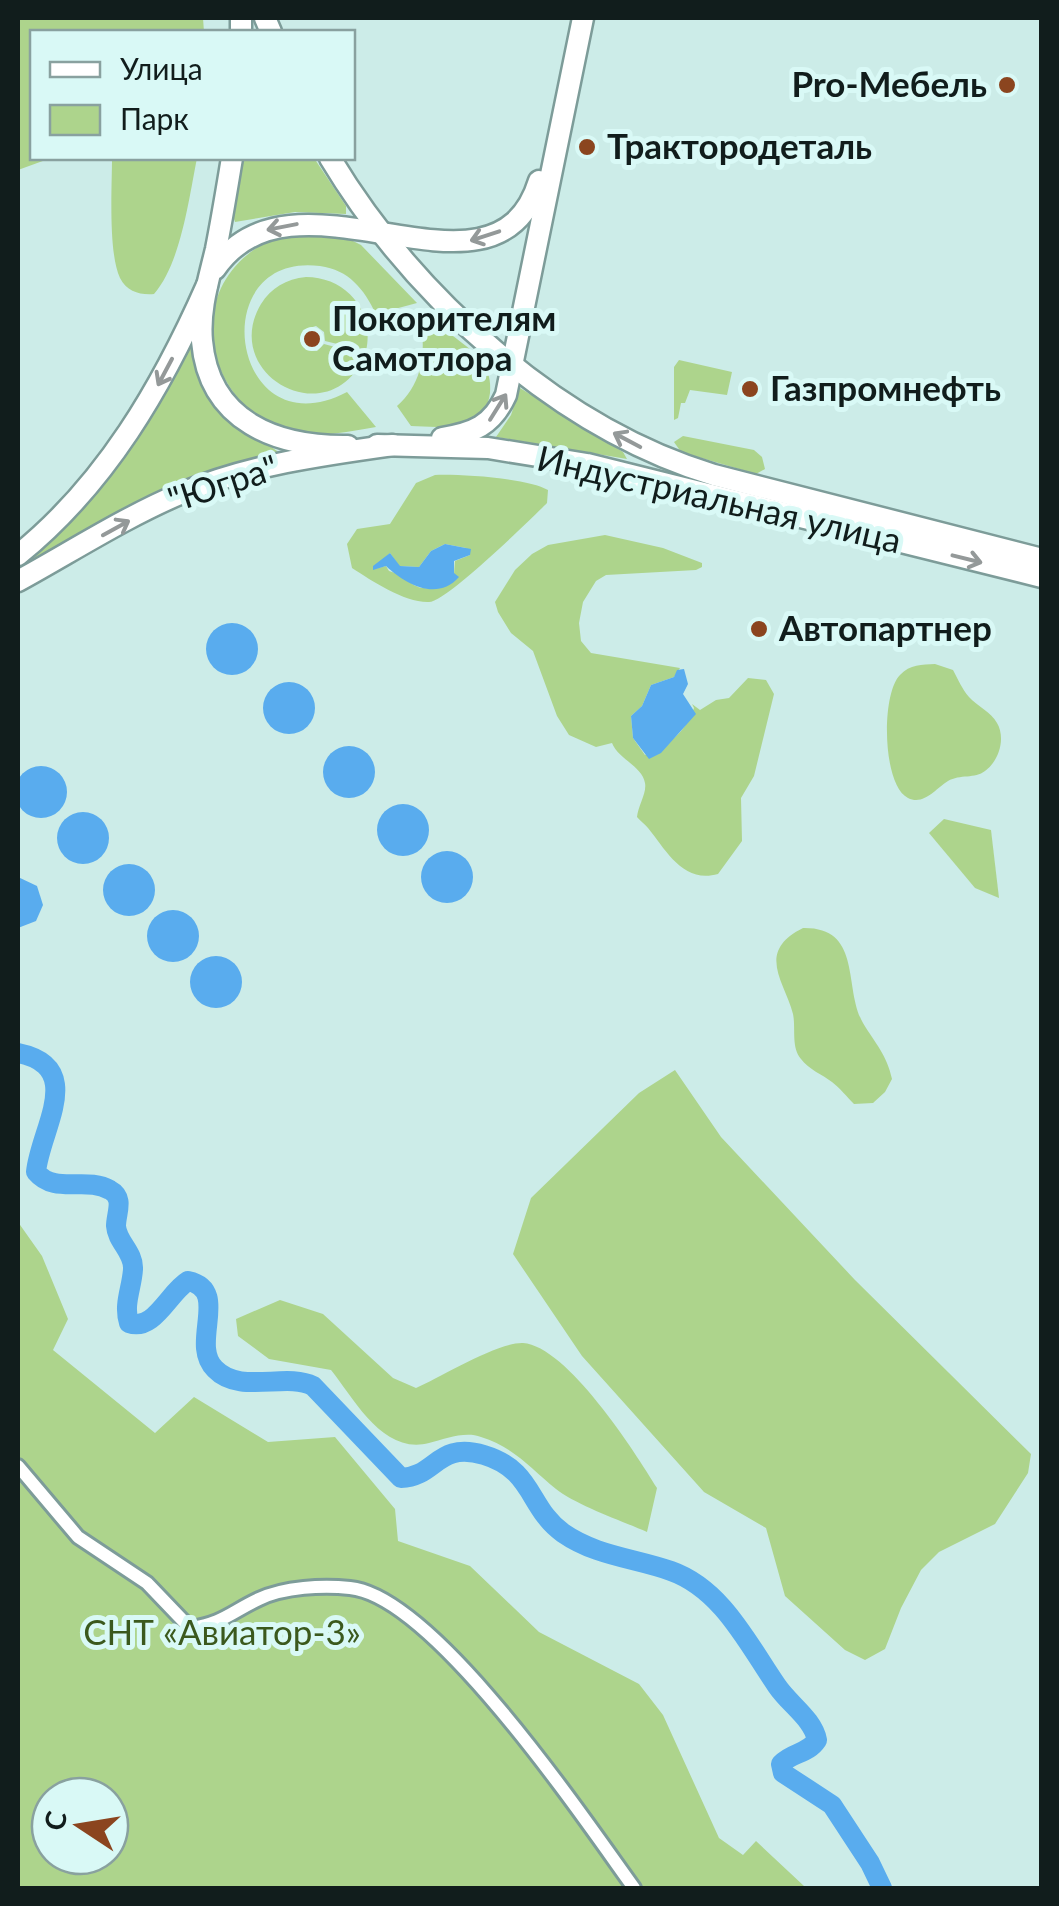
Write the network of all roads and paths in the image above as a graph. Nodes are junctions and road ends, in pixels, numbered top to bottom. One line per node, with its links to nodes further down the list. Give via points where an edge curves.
1 (583, 18): 2 (main road)
2 (564, 99): 5 (main road, one-way to 5, via 530,206 509,227 466,242); 7 (main road)
3 (232, 160): 6 (main road)
4 (331, 160): 5 (main road)
5 (378, 231): 6 (main road, one-way to 6, via 318,224 270,228 230,251); 7 (main road)
6 (207, 284): 8 (main road, via 204,354 212,380 249,424 299,444); 9 (main road, one-way to 9, via 124,440 78,498)
7 (512, 364): 8 (main road, one-way to 7, via 479,429 501,407); 10 (main road, Индустриальная улица, one-way to 7, via 671,461 584,416)
8 (393, 445): 11 (main road, Индустриальная улица, one-way to 11, via 503,450 586,464); 12 (main road, "Югра", one-way to 8, via 208,483)
9 (18, 555)
10 (1042, 559)
11 (1042, 577)
12 (18, 582)
13 (18, 1466): 14 (street, via 78,1537 147,1584 190,1628 216,1624 261,1598 293,1590 350,1588 384,1601 467,1668)
14 (634, 1888)

